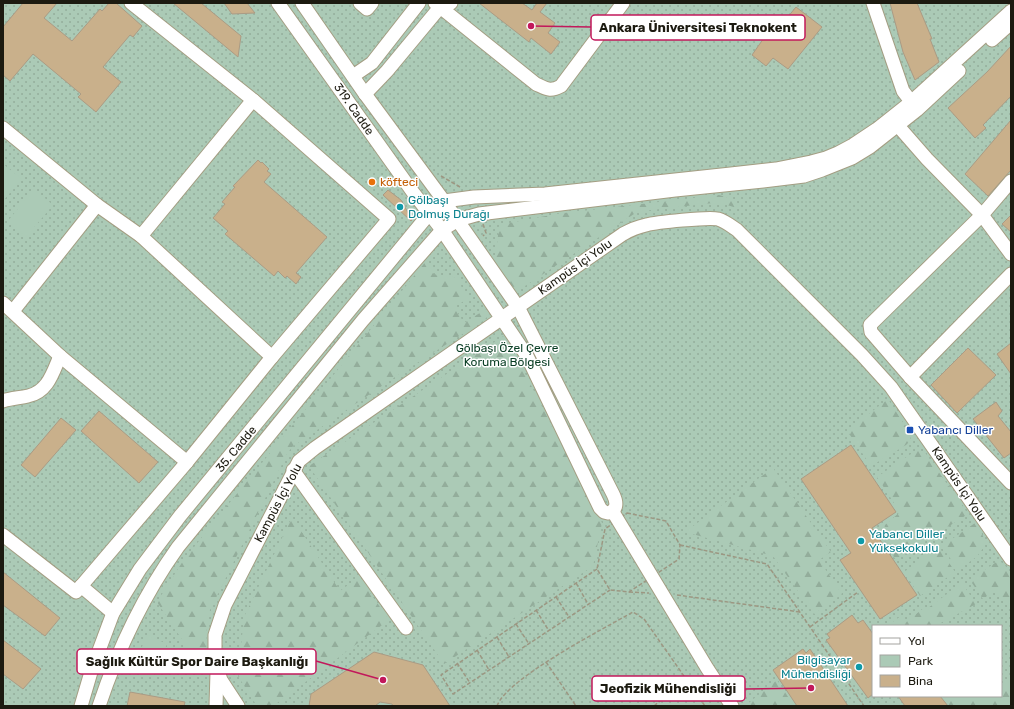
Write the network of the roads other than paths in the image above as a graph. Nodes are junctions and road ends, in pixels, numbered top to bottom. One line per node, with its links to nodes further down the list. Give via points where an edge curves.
1 (131, 3): 14 (street)
2 (278, 3): 21 (street, 319. Cadde)
3 (302, 3): 12 (street, 319. Cadde)
4 (360, 3): 5 (street, via 367,9)
5 (372, 3)
6 (419, 3): 12 (street, via 372,63)
7 (622, 3): 9 (street, via 560,86 554,90 536,84)
8 (873, 3): 15 (street, via 900,84)
9 (442, 4): 13 (street, via 388,71)
10 (1011, 11): 15 (street)
11 (1011, 23): 15 (street)
12 (353, 76): 13 (street, 319. Cadde)
13 (365, 94): 19 (street, 319. Cadde)
14 (253, 100): 25 (street); 32 (street, via 388,219)
15 (914, 106): 16 (street)
16 (894, 122): 19 (street, via 877,129 838,153 776,169 545,194); 22 (street); 23 (street, 35. Cadde, via 870,147 852,158 804,176 479,214)
17 (3, 128): 20 (street)
18 (1011, 181): 22 (street)
19 (444, 201): 21 (street, 35. Cadde); 23 (street, 319. Cadde)
20 (97, 205): 25 (street); 28 (street)
21 (430, 214): 24 (street, 319. Cadde); 42 (street, 35. Cadde, via 161,539)
22 (982, 215): 26 (street); 33 (street, via 870,325 871,332)
23 (458, 220): 24 (street, 35. Cadde); 29 (street, 319. Cadde)
24 (442, 230): 30 (street, 319. Cadde); 46 (street, 35. Cadde, via 363,320 170,558 130,626)
25 (141, 236): 32 (street)
26 (1011, 254)
27 (1011, 274): 33 (street)
28 (8, 307): 31 (street)
29 (518, 307): 30 (street, Kampüs İçi Yolu); 38 (street, 319. Cadde, via 613,494 616,507); 40 (street, Kampüs İçi Yolu, via 634,228 647,224 703,219 717,219 726,223 737,230 884,378 904,403)
30 (501, 319): 36 (street, Kampüs İçi Yolu, via 315,448 299,461); 38 (street, 319. Cadde, via 527,356 600,508 604,512)
31 (60, 356): 34 (street, via 42,391); 35 (street)
32 (272, 357): 35 (street)
33 (910, 377): 37 (street)
34 (3, 401)
35 (187, 462): 41 (street)
36 (293, 470): 43 (street); 44 (street, Kampüs İçi Yolu, via 218,622 214,648)
37 (1011, 483)
38 (613, 512): 49 (street)
39 (3, 535): 41 (street, via 76,592)
40 (1011, 559)
41 (81, 586): 42 (street)
42 (114, 613): 45 (street, 35. Cadde)
43 (406, 628)
44 (217, 668): 47 (street); 48 (street, Kampüs İçi Yolu, via 221,680)
45 (81, 706)
46 (99, 706)
47 (216, 706)
48 (238, 706)
49 (732, 706)

